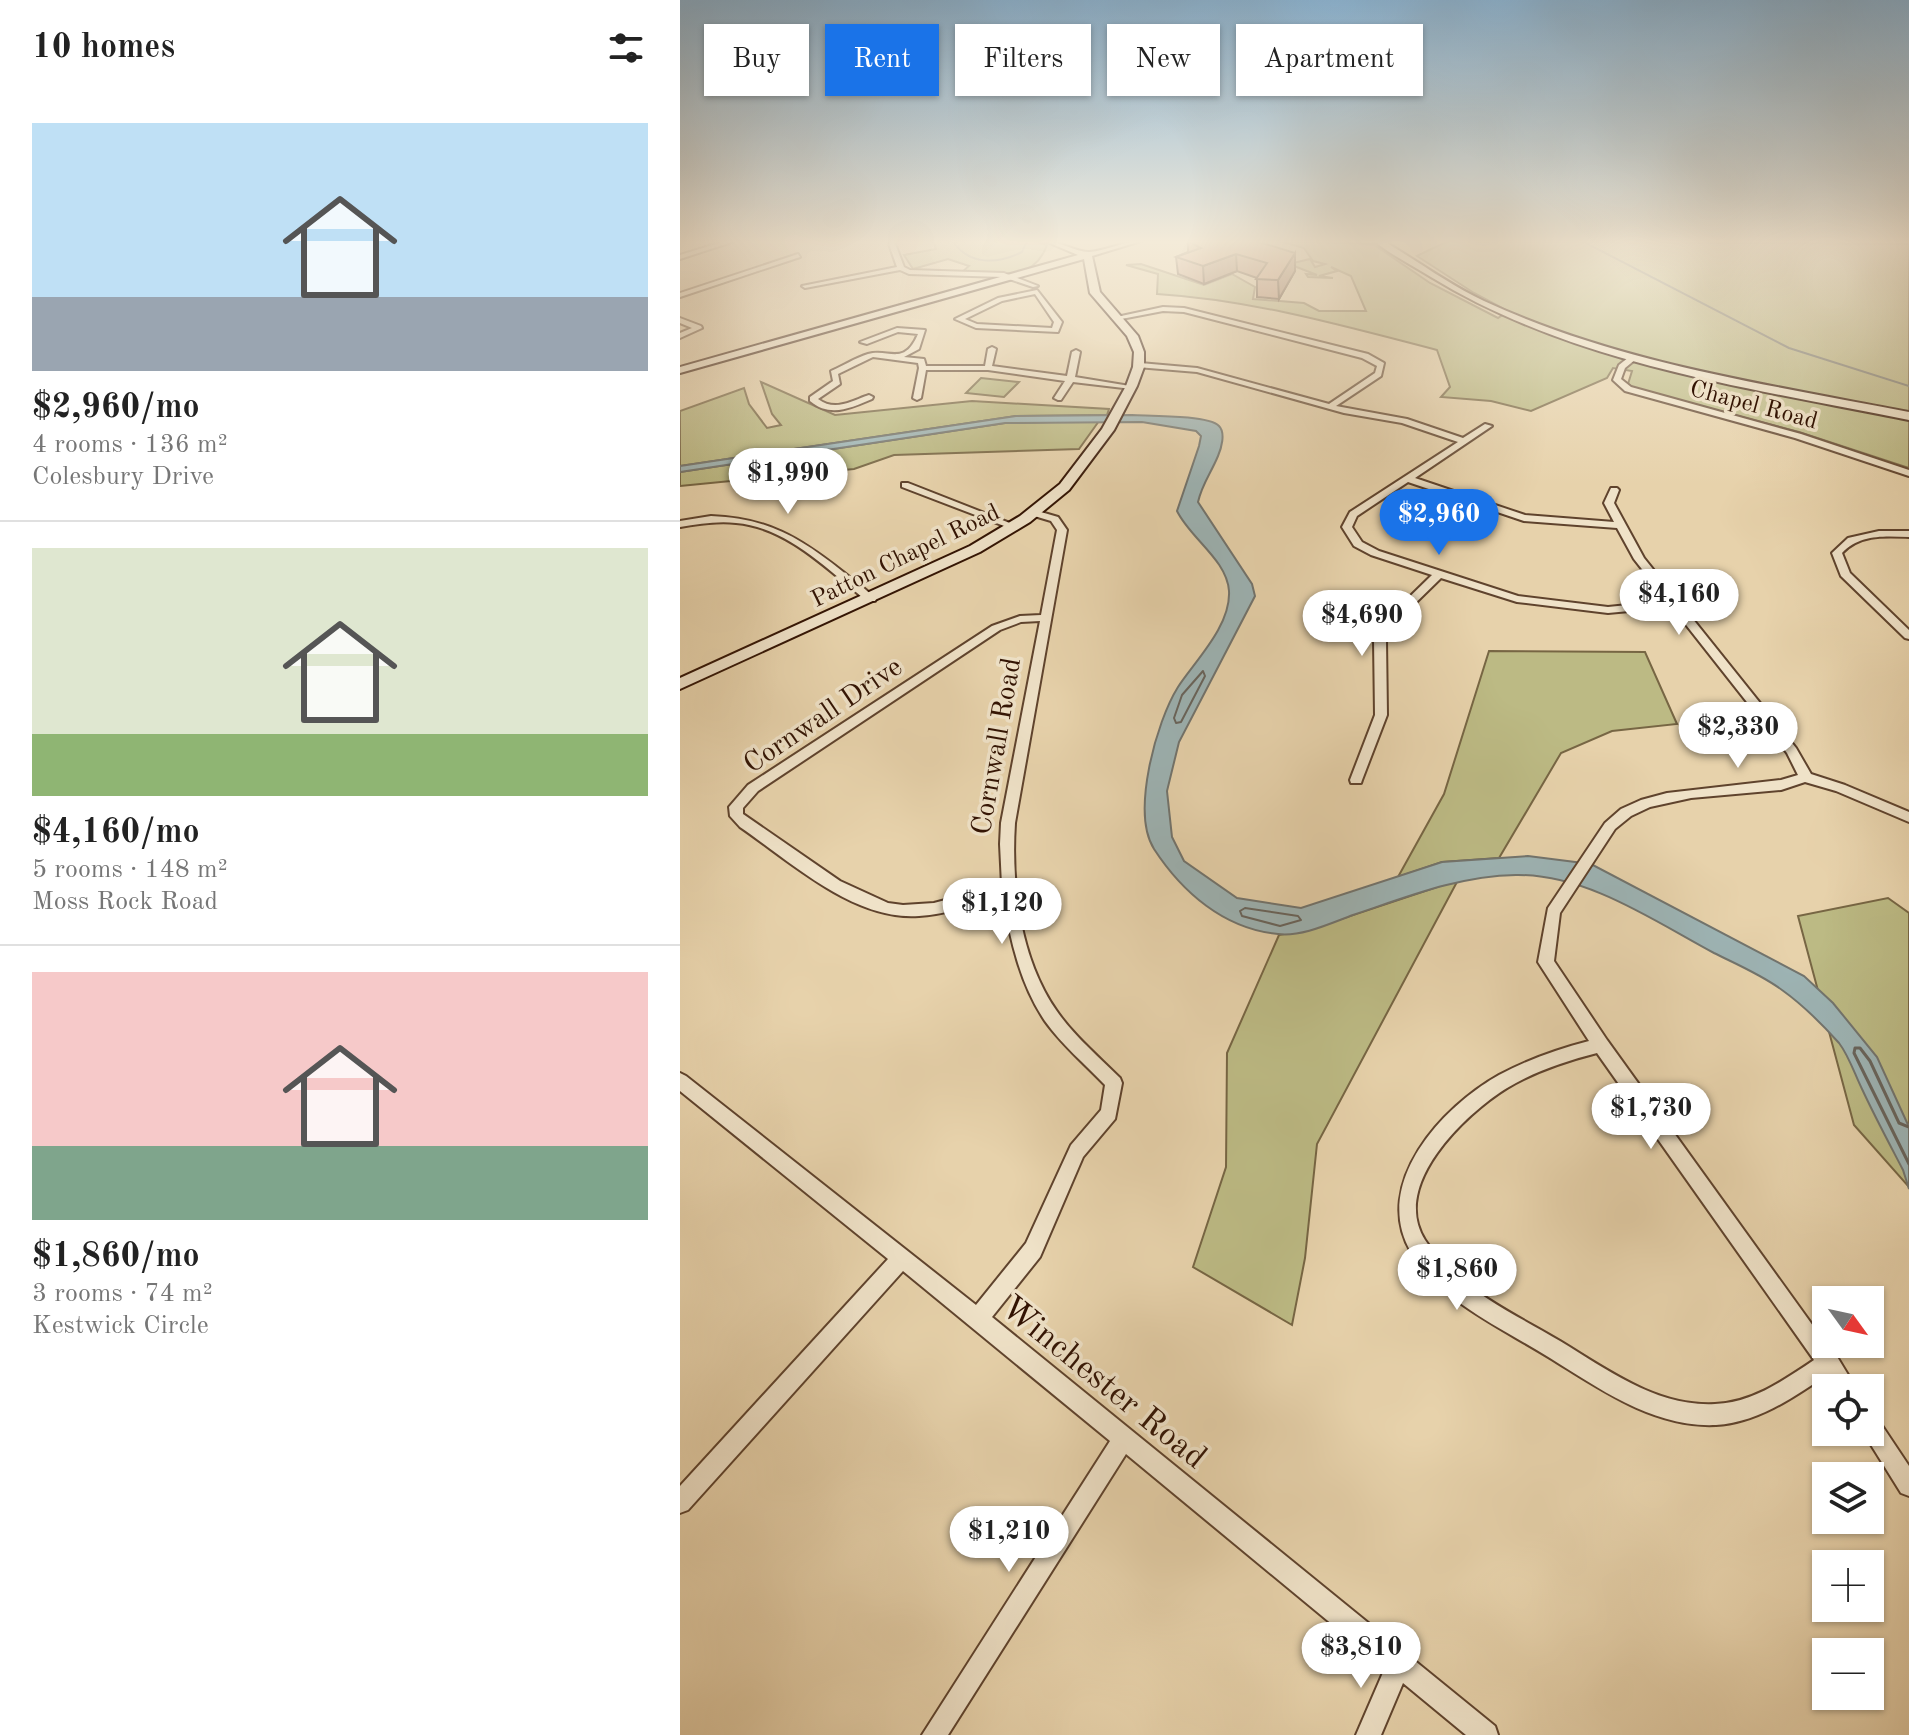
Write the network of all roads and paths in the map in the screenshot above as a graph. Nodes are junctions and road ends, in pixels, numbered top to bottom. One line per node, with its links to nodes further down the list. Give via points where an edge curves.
1 (684, 322): 9 (street, via 698,328)
2 (854, 322): 19 (street)
3 (966, 322): 8 (street)
4 (1058, 322): 8 (street)
5 (1119, 322): 16 (street, via 1135,341)
6 (1231, 322): 25 (street, via 1365,356 1381,365 1378,374)
7 (1524, 322): 15 (street)
8 (1055, 330): 10 (street)
9 (680, 336)
10 (1065, 336)
11 (864, 342): 14 (street, via 897,330 922,332 916,347)
12 (992, 349): 18 (street)
13 (1076, 352): 20 (street)
14 (899, 356): 17 (street, via 921,361); 22 (street, via 872,355 834,373 837,382 813,399 842,409)
15 (1632, 359): 26 (street); 29 (street, Chapel Road, via 1617,380 1638,394 1763,426)
16 (1140, 365): 21 (street, Patton Chapel Road); 25 (street, via 1182,366)
17 (923, 368): 18 (street); 23 (street)
18 (988, 368): 20 (street)
19 (680, 370)
20 (1071, 378): 21 (street); 24 (street)
21 (1132, 387): 33 (street, Patton Chapel Road, via 1071,481)
22 (869, 397)
23 (917, 398)
24 (1058, 398)
25 (1330, 407): 28 (street, via 1404,421)
26 (1909, 416)
27 (1488, 426): 28 (street)
28 (1463, 441): 30 (street)
29 (1909, 473)
30 (1406, 478): 35 (street, via 1524,518); 38 (street, via 1353,514 1349,533 1365,548)
31 (905, 485): 36 (street)
32 (1614, 490): 35 (street, via 1609,503)
33 (1034, 513): 36 (street, Patton Chapel Road); 41 (street, Cornwall Road, via 1055,519 1062,530)
34 (680, 524): 39 (street, via 717,519 765,524)
35 (1618, 525): 40 (street)
36 (1015, 527): 39 (street, Patton Chapel Road)
37 (1909, 534): 42 (street, via 1864,535 1837,553 1845,574)
38 (1438, 575): 40 (street, via 1560,607 1608,610); 45 (street, via 1394,618 1380,640 1381,715)
39 (871, 599): 43 (street, Patton Chapel Road)
40 (1673, 604): 44 (street, via 1792,751)
41 (1045, 618): 47 (street, Cornwall Road, via 1006,840); 47 (street, Cornwall Drive, via 1020,619 996,628 753,788 736,807 745,824 865,901 888,909 930,910)
42 (1909, 636)
43 (680, 684)
44 (1806, 778): 46 (street); 48 (street, via 1649,803 1618,817 1590,852 1561,896 1548,931 1546,962)
45 (1356, 780)
46 (1909, 817)
47 (1009, 889): 51 (street, Cornwall Road, via 1032,986 1051,1017 1114,1083 1109,1113 1077,1151 1033,1250)
48 (1601, 1045): 52 (street); 52 (street, via 1492,1087 1446,1125 1412,1175 1408,1194 1409,1224 1429,1260 1509,1321 1634,1398 1668,1408 1717,1415 1752,1408)
49 (680, 1081): 50 (street, Winchester Road)
50 (902, 1258): 51 (street, Winchester Road); 57 (street)
51 (978, 1319): 54 (street, Winchester Road)
52 (1829, 1362): 53 (street)
53 (1837, 1374)
54 (1124, 1438): 58 (street, Winchester Road); 59 (street)
55 (1884, 1446): 56 (street)
56 (1909, 1485)
57 (680, 1502)
58 (1399, 1665): 60 (street); 61 (street, Winchester Road)
59 (934, 1735)
60 (1368, 1735)
61 (1486, 1735)

